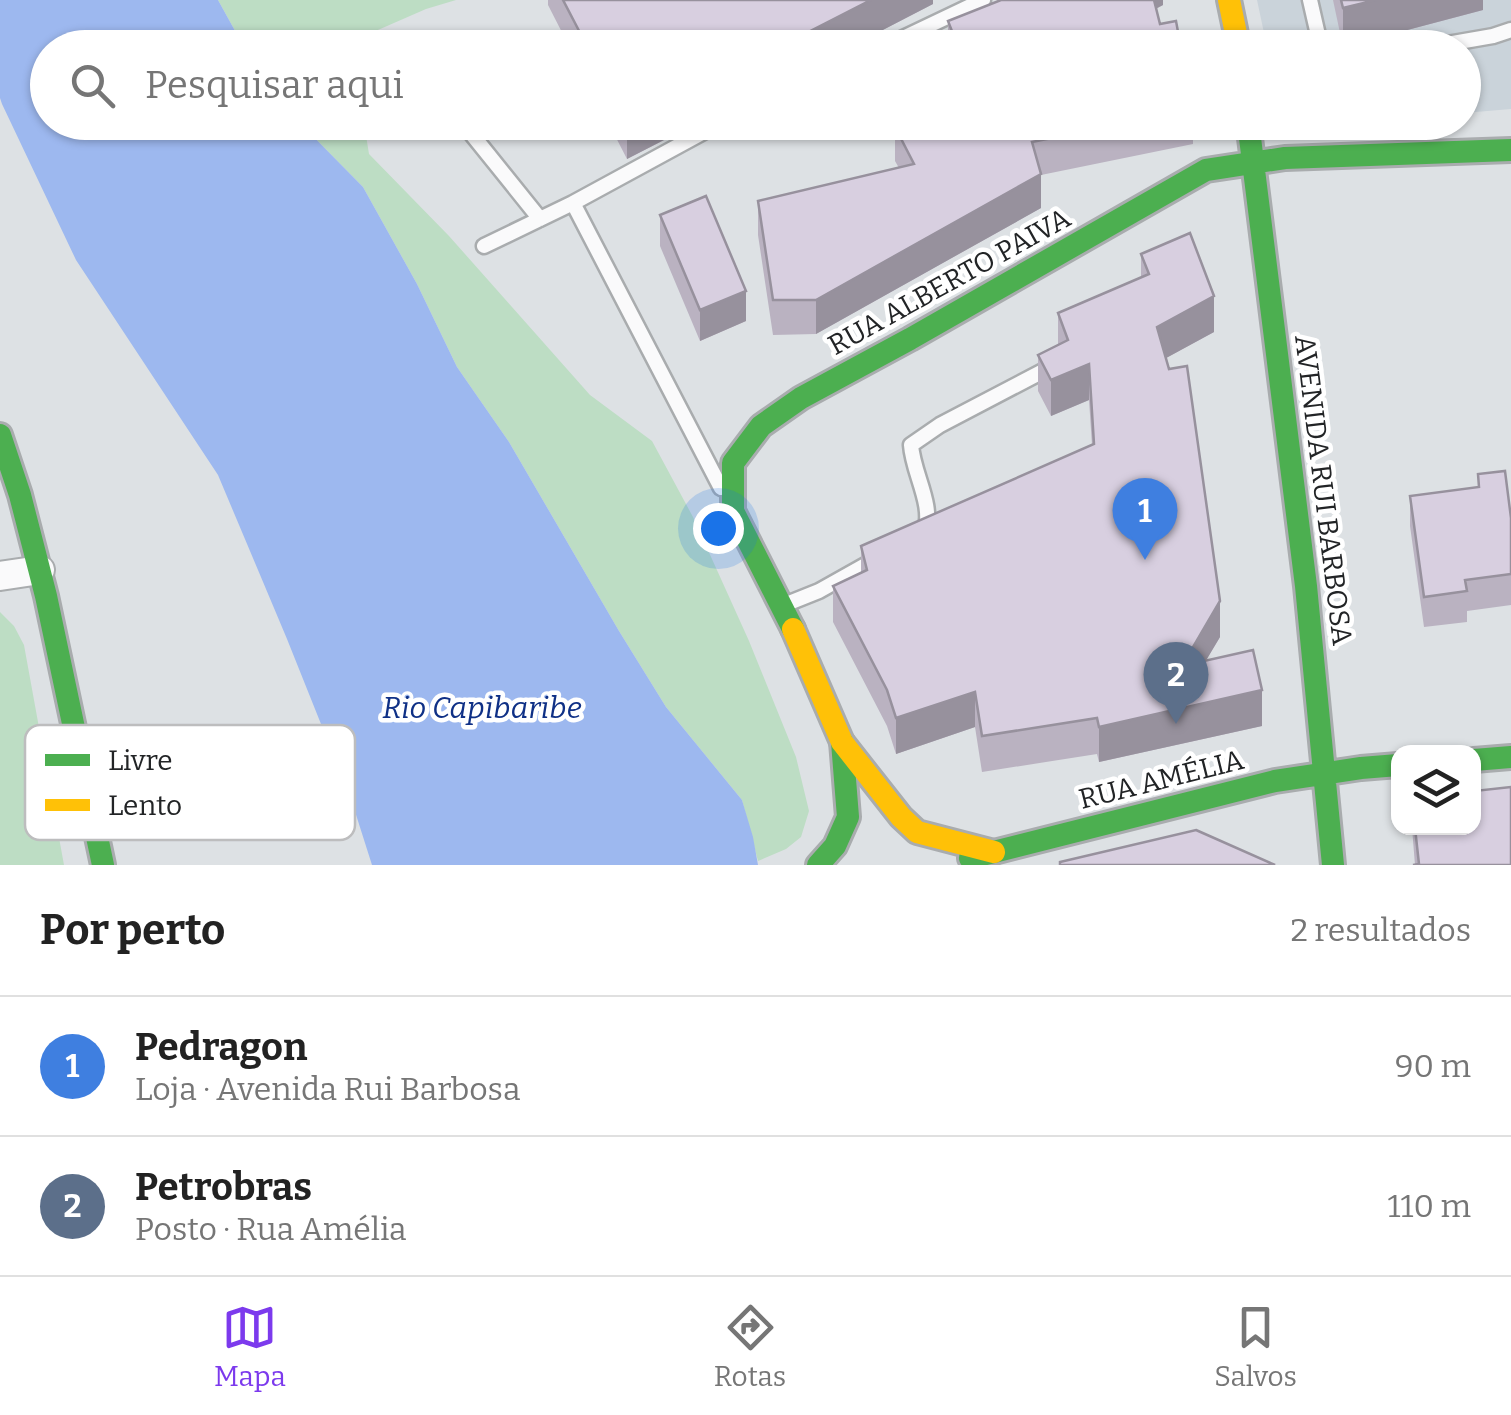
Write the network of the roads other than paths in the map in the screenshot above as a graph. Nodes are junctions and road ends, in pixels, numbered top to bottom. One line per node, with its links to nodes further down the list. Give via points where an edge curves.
1 (983, 0): 4 (lane)
2 (1229, 0): 5 (main road)
3 (1310, 0): 6 (lane)
4 (920, 30)
5 (1235, 30)
6 (1316, 30)
7 (1511, 30): 8 (lane)
8 (1481, 38)
9 (476, 140): 15 (lane)
10 (689, 140): 14 (lane)
11 (1250, 140): 13 (main road, AVENIDA RUI BARBOSA)
12 (1511, 150): 13 (main road, RUA ALBERTO PAIVA)
13 (1252, 162): 19 (main road, RUA ALBERTO PAIVA, via 1206,170 801,398 761,426 734,463); 32 (main road, AVENIDA RUI BARBOSA)
14 (572, 203): 15 (lane); 19 (lane)
15 (540, 219): 16 (lane)
16 (484, 246)
17 (1049, 368): 21 (lane, via 911,445 929,512)
18 (0, 435): 24 (main road)
19 (733, 511): 26 (main road)
20 (943, 523): 21 (lane)
21 (927, 531): 22 (lane)
22 (911, 539)
23 (896, 548): 26 (lane)
24 (40, 570): 25 (street); 27 (main road)
25 (0, 576)
26 (783, 606): 28 (main road)
27 (75, 725)
28 (842, 742): 34 (main road, via 917,832); 36 (main road, via 848,817)
29 (1511, 757): 30 (main road)
30 (1481, 759)
31 (1391, 766): 32 (main road, RUA AMÉLIA)
32 (1326, 773): 34 (main road, RUA AMÉLIA); 38 (main road, AVENIDA RUI BARBOSA)
33 (99, 840): 35 (main road)
34 (994, 858): 37 (main road, RUA AMÉLIA)
35 (104, 865)
36 (818, 865)
37 (942, 865)
38 (1333, 865)

